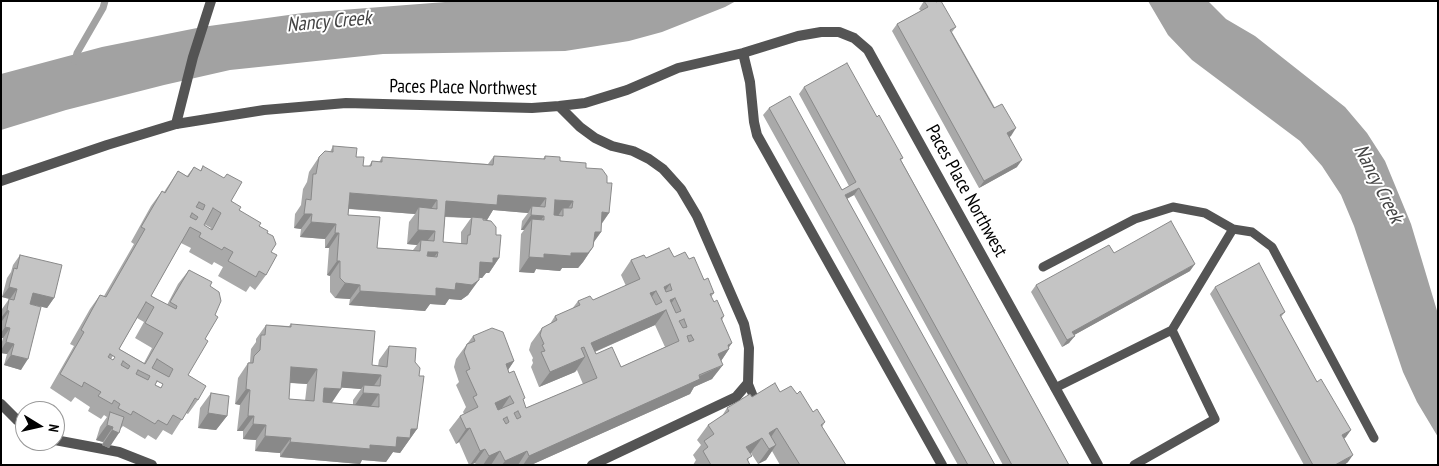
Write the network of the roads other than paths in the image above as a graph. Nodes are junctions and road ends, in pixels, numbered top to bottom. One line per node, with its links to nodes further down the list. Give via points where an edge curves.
1 (210, 5): 4 (street)
2 (743, 53): 3 (street, Paces Place Northwest, via 678,68 627,90 585,103); 10 (street, Paces Place Northwest, via 821,32 839,32 854,38 868,50); 18 (street, via 756,135)
3 (559, 106): 4 (street, Paces Place Northwest, via 346,103 264,110); 9 (street, via 595,138 649,159 681,189 697,216 744,324 749,348)
4 (176, 124): 5 (street, Paces Place Northwest)
5 (1, 181)
6 (1233, 229): 7 (lane, via 1204,213 1173,207 1135,219); 8 (lane); 14 (lane, via 1252,232 1272,247)
7 (1043, 267)
8 (1172, 330): 10 (lane); 20 (lane, via 1215,419)
9 (748, 384): 11 (lane); 17 (street, via 736,397)
10 (1055, 388): 19 (street, Paces Place Northwest)
11 (756, 403)
12 (1, 404): 13 (street)
13 (15, 418)
14 (1374, 438)
15 (65, 442): 16 (street, via 119,452)
16 (152, 465)
17 (592, 465)
18 (942, 465)
19 (1098, 465)
20 (1134, 465)

